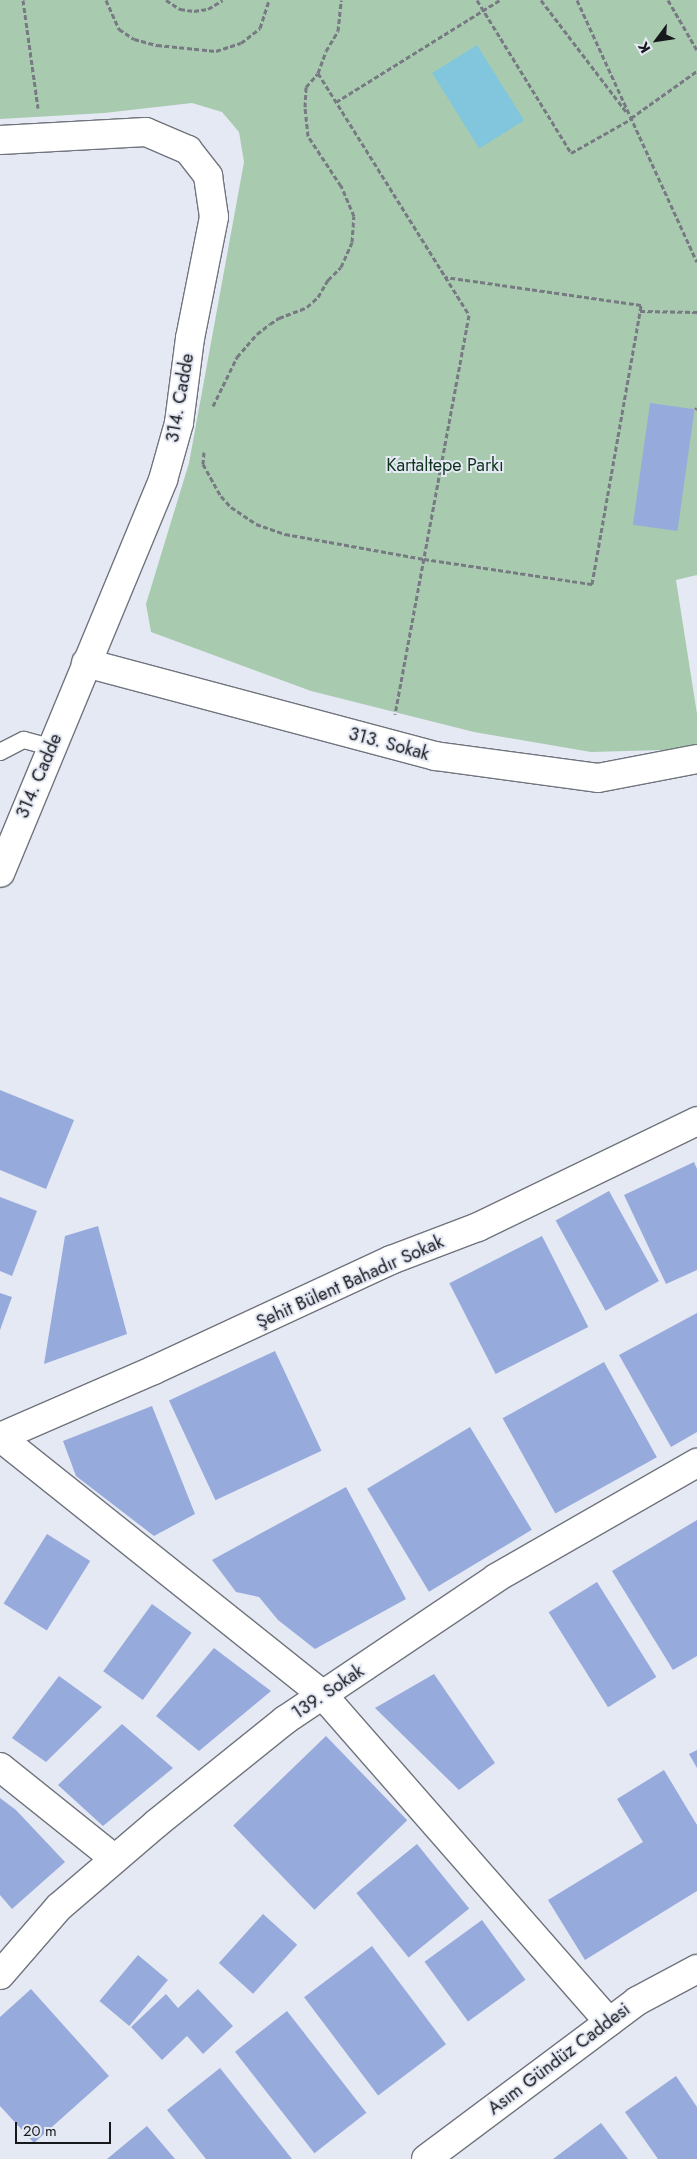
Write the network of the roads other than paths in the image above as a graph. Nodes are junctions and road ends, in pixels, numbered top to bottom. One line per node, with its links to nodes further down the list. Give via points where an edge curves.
1 (0, 140): 2 (street, 314. Cadde, via 146,132 188,150 208,176 214,217 190,338 176,433 163,480)
2 (86, 664): 3 (street, 314. Cadde); 5 (street, 313. Sokak, via 435,756 598,778)
3 (51, 747): 4 (lane, via 24,740); 6 (street, 314. Cadde)
4 (0, 752)
5 (697, 759)
6 (0, 873)
7 (697, 1121): 8 (street, Şehit Bülent Bahadır Sokak, via 478,1227 391,1260)
8 (0, 1437): 10 (street)
9 (697, 1463): 10 (street, 139. Sokak, via 496,1578)
10 (323, 1695): 12 (street, 139. Sokak, via 285,1720); 15 (street)
11 (0, 1767): 12 (street)
12 (115, 1859): 14 (street, 139. Sokak, via 59,1907)
13 (697, 1969): 15 (street, Asım Gündüz Caddesi, via 637,2001)
14 (0, 1975)
15 (609, 2022): 16 (street, Asım Gündüz Caddesi)
16 (426, 2159)

